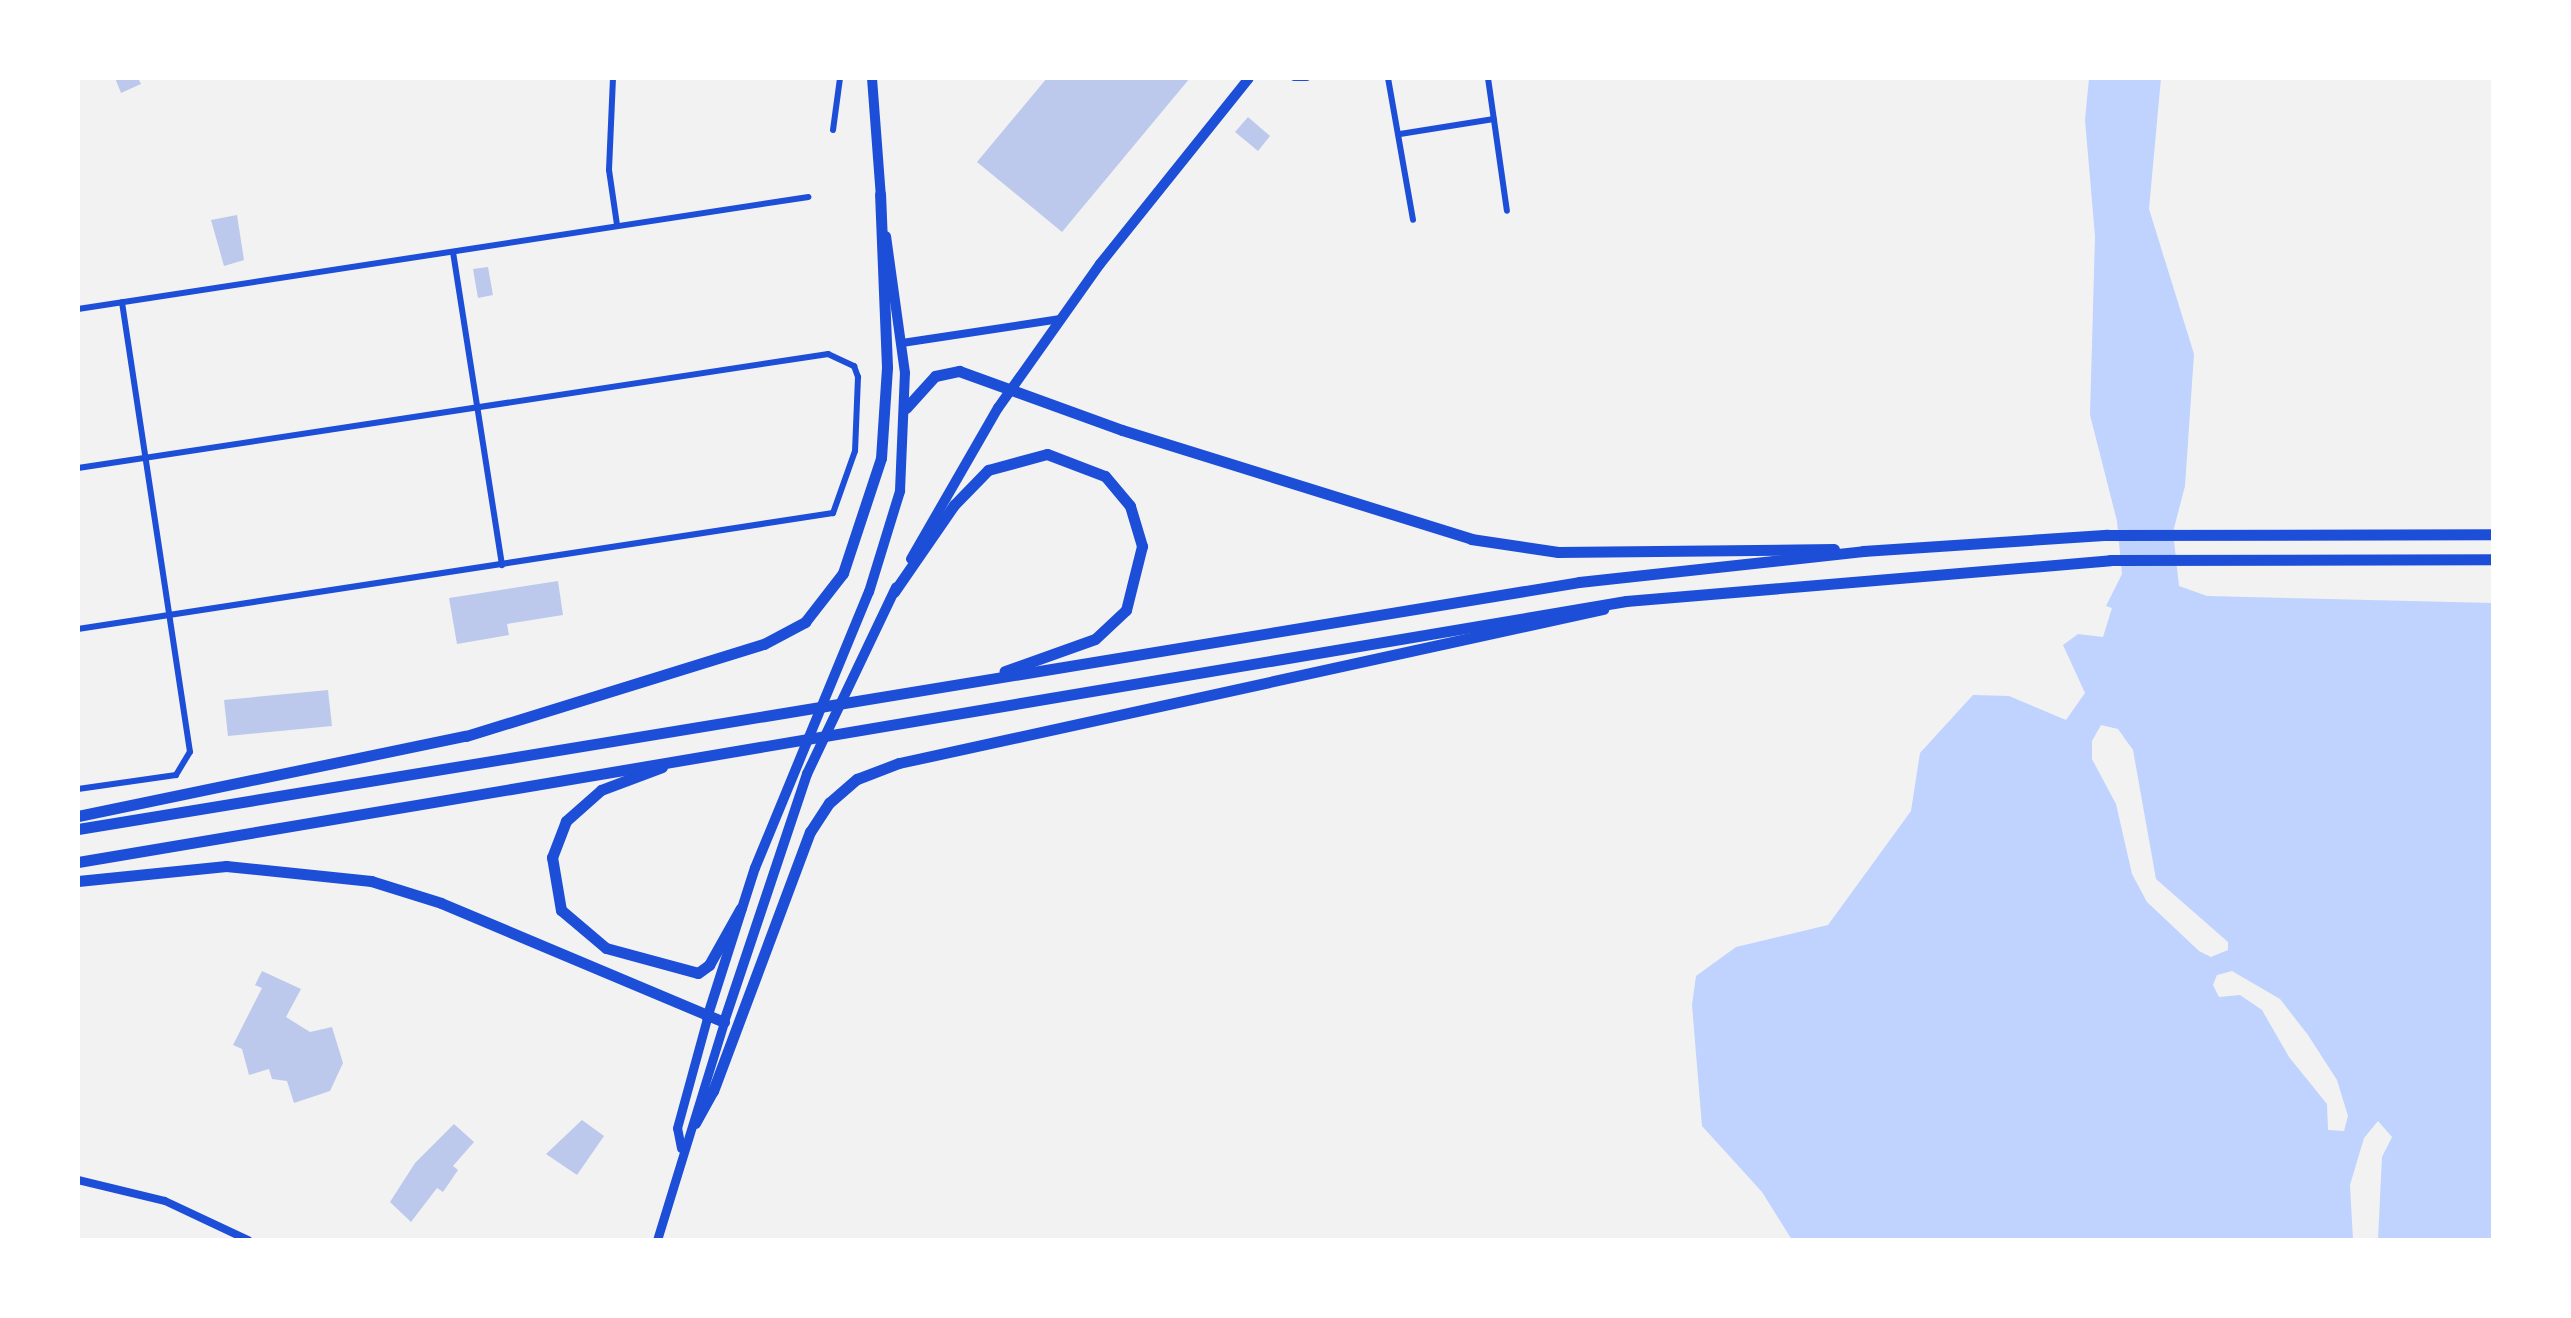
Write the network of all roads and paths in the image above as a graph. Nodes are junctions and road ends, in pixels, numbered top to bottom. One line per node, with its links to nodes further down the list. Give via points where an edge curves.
1 (613, 78): 16 (street, via 609,170)
2 (840, 78): 10 (street)
3 (872, 78): 12 (main road)
4 (1249, 78): 20 (main road)
5 (1294, 78): 6 (street)
6 (1307, 78)
7 (1388, 78): 11 (street)
8 (1488, 78): 9 (street)
9 (1494, 119): 11 (street); 14 (street)
10 (833, 130)
11 (1400, 134): 15 (street)
12 (880, 194): 21 (main road); 38 (highway, via 888,367 881,458 843,573 804,622 764,644 466,736)
13 (808, 196): 16 (street)
14 (1507, 210)
15 (1413, 220)
16 (617, 226): 17 (street)
17 (453, 252): 18 (street); 23 (street)
18 (122, 302): 19 (street); 25 (street)
19 (78, 309)
20 (1060, 320): 21 (street); 22 (main road)
21 (902, 342): 24 (main road)
22 (1012, 390): 24 (highway, via 946,371 927,381); 28 (highway, via 1472,538 1558,552 1781,546); 31 (main road)
23 (478, 406): 25 (street); 30 (street); 30 (street, via 828,354 854,366 859,392 855,451 833,513)
24 (906, 408): 42 (main road, via 900,491 868,592)
25 (146, 457): 26 (street); 33 (street)
26 (78, 468)
27 (2494, 534): 28 (highway, via 2107,534)
28 (1863, 551): 35 (highway, via 1541,588)
29 (2494, 559): 32 (highway, via 2110,560)
30 (502, 565): 33 (street)
31 (894, 592): 35 (highway, via 954,505 997,466 1047,454 1104,476 1130,506 1142,546 1126,610 1095,639); 44 (main road, via 807,774)
32 (1626, 601): 36 (highway); 45 (highway, via 1570,622 899,763 856,779 810,832 713,1092)
33 (169, 615): 34 (street); 37 (street, via 190,752 184,766 176,776)
34 (78, 629)
35 (987, 678): 39 (highway)
36 (683, 759): 40 (highway); 42 (highway, via 601,790 575,809 552,857 554,893 591,941 698,973)
37 (78, 790)
38 (78, 816)
39 (78, 828)
40 (78, 862)
41 (78, 881): 43 (highway, via 226,866 372,881 440,903)
42 (741, 908): 43 (main road)
43 (707, 1018): 44 (highway); 46 (main road, via 677,1128)
44 (724, 1022): 45 (main road)
45 (695, 1122): 46 (main road)
46 (681, 1148): 49 (main road)
47 (78, 1180): 48 (street, via 165,1200)
48 (248, 1240)
49 (657, 1240)

